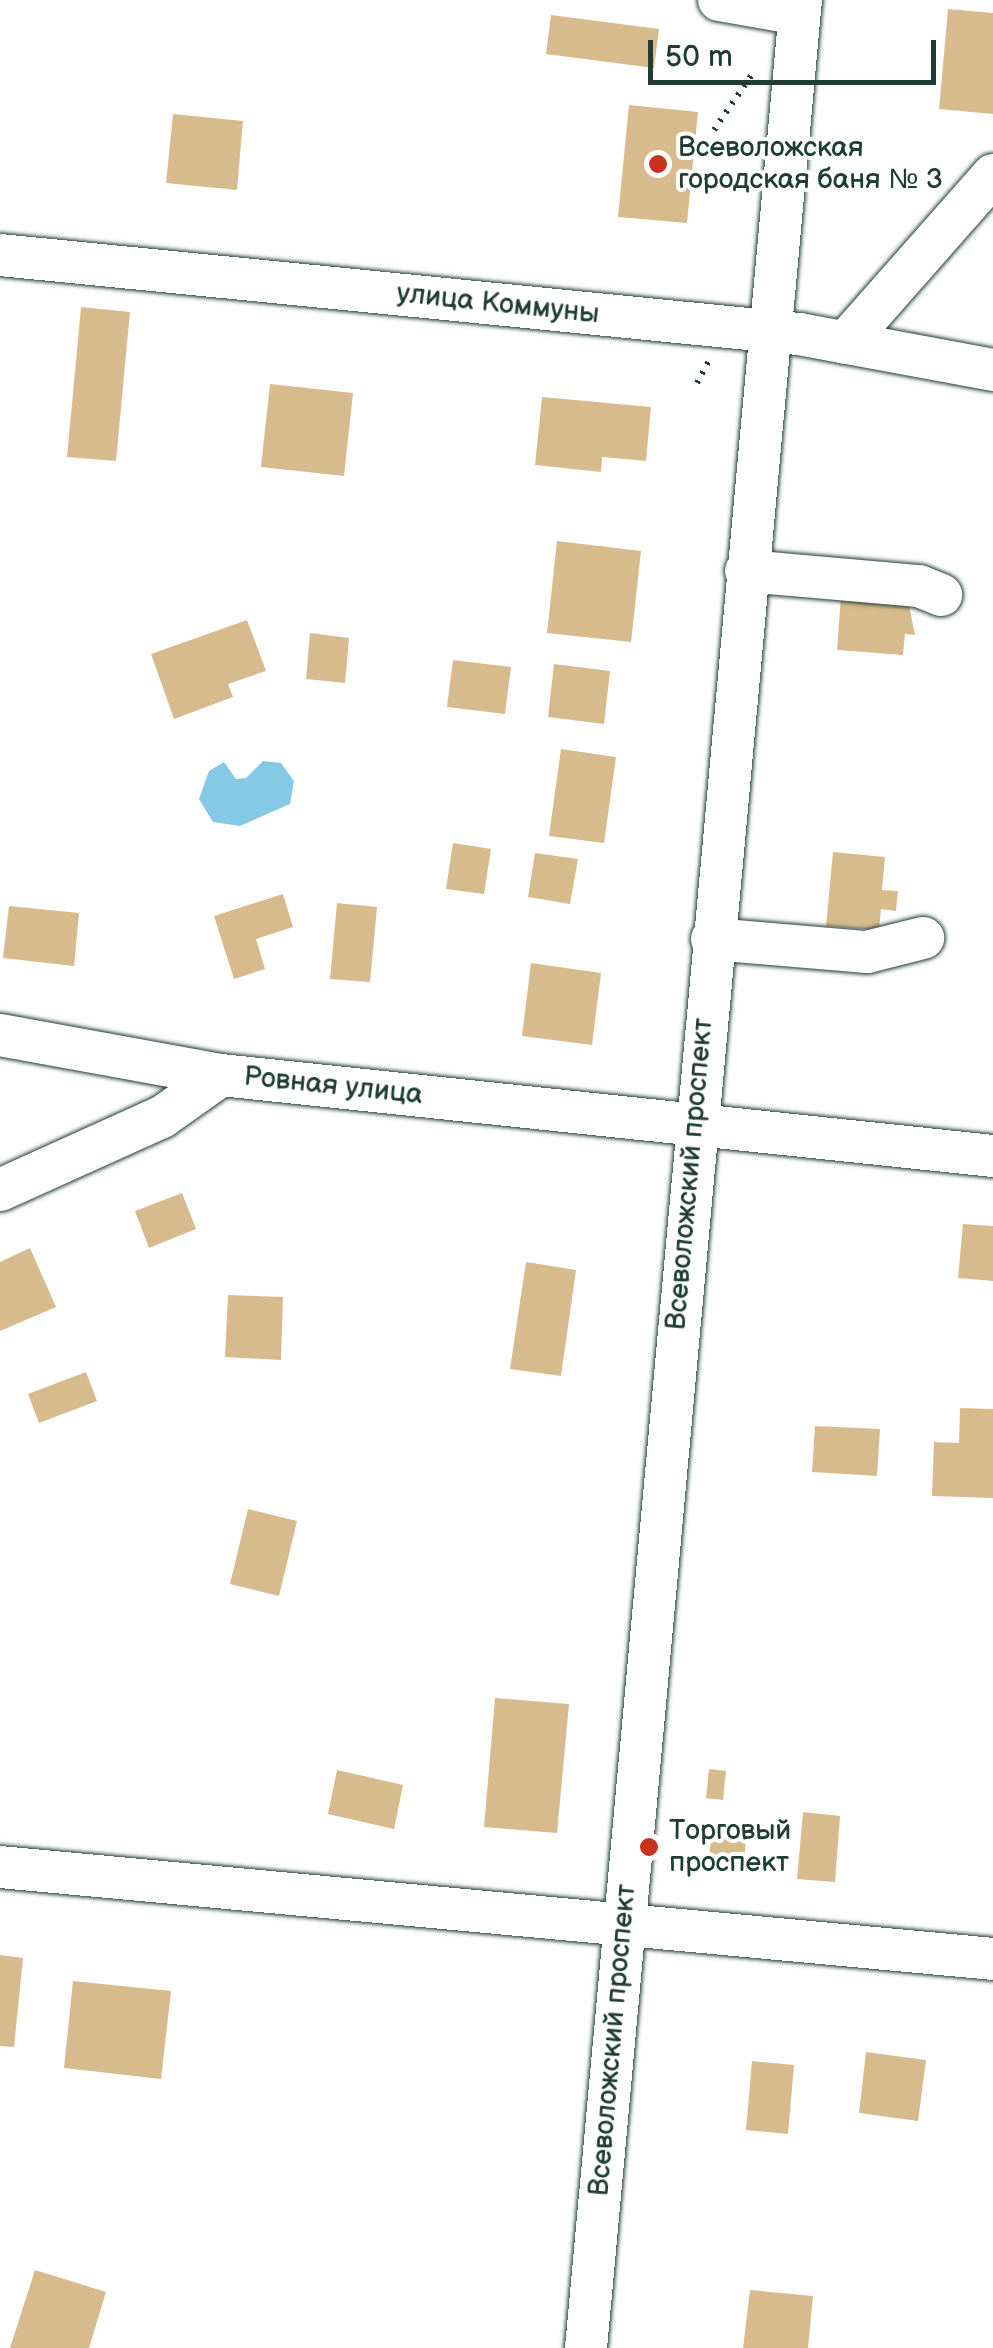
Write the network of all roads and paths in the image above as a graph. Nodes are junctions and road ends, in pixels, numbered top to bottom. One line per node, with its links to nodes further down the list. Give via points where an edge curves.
1 (719, 0): 2 (street)
2 (800, 7): 7 (street, Всеволожский проспект)
3 (756, 69): 4 (path)
4 (714, 130)
5 (993, 175): 8 (street)
6 (0, 255): 7 (street, улица Коммуны)
7 (769, 332): 8 (street, улица Коммуны); 10 (street, Всеволожский проспект)
8 (845, 342): 9 (street, улица Коммуны)
9 (993, 370)
10 (746, 571): 11 (street, via 919,586); 13 (street, Всеволожский проспект)
11 (941, 596)
12 (923, 938): 13 (street, via 867,952)
13 (712, 939): 16 (street, Всеволожский проспект)
14 (0, 1034): 15 (street)
15 (221, 1075): 16 (street, Ровная улица); 18 (street, Ровная улица, via 162,1117)
16 (694, 1125): 17 (street, Ровная улица); 20 (street, Всеволожский проспект)
17 (993, 1156)
18 (0, 1190)
19 (0, 1867): 20 (street)
20 (623, 1924): 21 (street); 22 (street, Всеволожский проспект)
21 (993, 1959)
22 (586, 2348)

